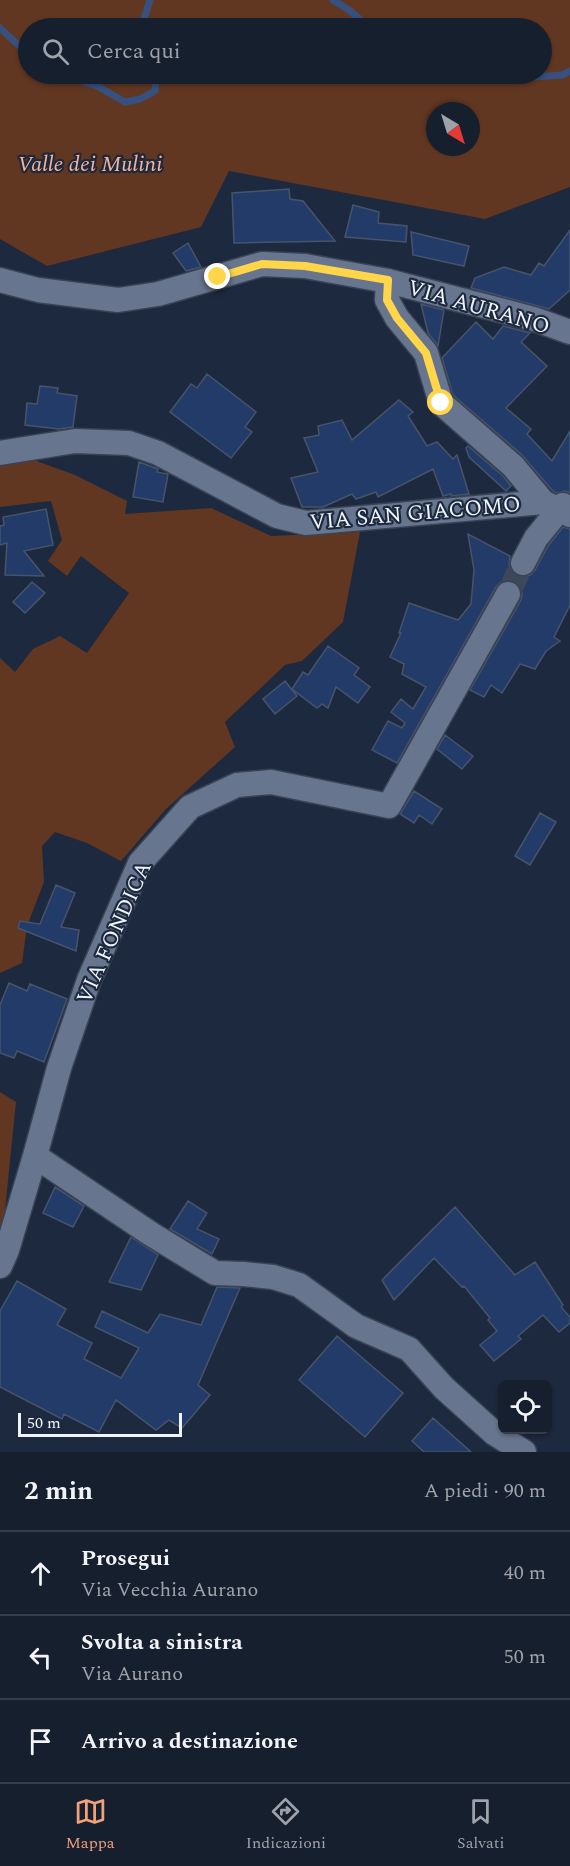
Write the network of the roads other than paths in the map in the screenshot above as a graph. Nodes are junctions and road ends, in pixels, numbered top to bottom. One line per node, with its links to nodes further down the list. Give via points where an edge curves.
1 (0, 280): 2 (street, VIA AURANO, via 38,290 118,300 158,294 262,264 305,266)
2 (388, 280): 3 (street, VIA AURANO); 5 (street, via 387,300 426,353 441,403)
3 (570, 332)
4 (0, 453): 5 (street, VIA SAN GIACOMO, via 75,441 129,443 158,453 277,516 306,523)
5 (559, 507): 6 (street)
6 (523, 563)
7 (508, 594): 8 (street, VIA FONDICA, via 389,806 271,782 237,785 190,807 140,862 89,980)
8 (35, 1156): 9 (street, VIA FONDICA); 10 (street, via 214,1273 273,1277 299,1285 356,1326 409,1349 444,1388)
9 (0, 1266)
10 (524, 1452)

